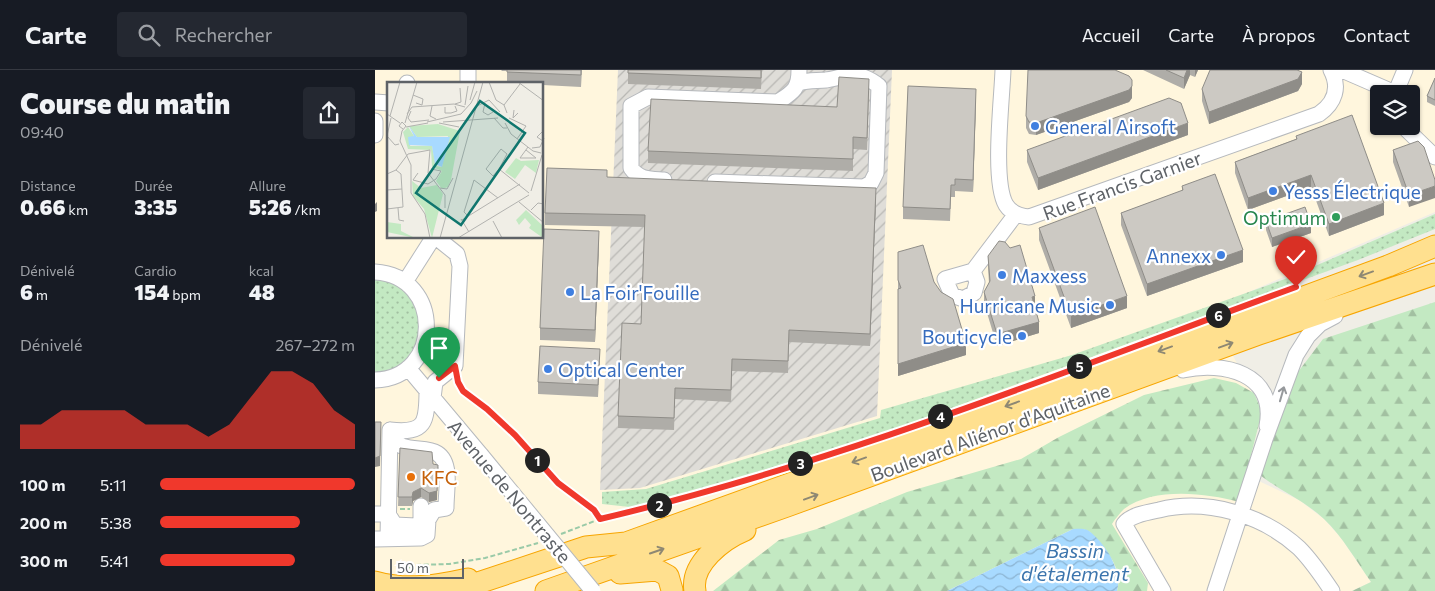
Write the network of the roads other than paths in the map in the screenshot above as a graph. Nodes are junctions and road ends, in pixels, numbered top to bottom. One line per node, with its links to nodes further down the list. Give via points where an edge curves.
1 (1003, 70): 16 (street, Rue Francis Garnier, via 999,174 1001,193)
2 (1331, 70): 16 (street, Rue Francis Garnier, via 1334,99 1319,114 1046,212 1029,217)
3 (1342, 70): 6 (street)
4 (1405, 70): 8 (street)
5 (799, 77): 14 (street, via 791,93 778,102 648,97 631,106 631,168 634,173 646,179); 15 (street, via 828,79 852,72 869,76 879,86 876,173 871,183 865,187)
6 (1365, 80): 7 (street); 9 (street)
7 (1376, 85)
8 (1399, 85)
9 (1370, 87)
10 (375, 121): 12 (street)
11 (1412, 135): 13 (street)
12 (375, 136)
13 (1435, 157)
14 (676, 180)
15 (696, 181)
16 (1016, 214): 20 (street)
17 (434, 239): 23 (street)
18 (436, 239): 28 (street, via 460,259 455,366 435,382)
19 (1435, 247): 38 (highway, Boulevard Aliénor d'Aquitaine, one-way to 38, via 1114,367)
20 (973, 271)
21 (375, 272): 23 (street)
22 (1435, 274): 24 (highway, Boulevard Aliénor d'Aquitaine)
23 (405, 282): 25 (street, via 424,307 427,324 419,355)
24 (1398, 287): 27 (highway, Boulevard Aliénor d'Aquitaine, one-way to 24); 30 (street, one-way to 24, via 1286,378 1308,336 1320,324)
25 (408, 368): 26 (street); 28 (street, Avenue de Nontraste)
26 (375, 380)
27 (1121, 384): 30 (street, via 1201,366 1239,372 1256,383 1265,399 1269,417); 33 (highway, Boulevard Aliénor d'Aquitaine, one-way to 27)
28 (430, 394): 29 (street, via 424,423 409,431); 45 (street, Avenue de Nontraste, bridge)
29 (390, 430): 31 (street, via 397,442); 32 (street)
30 (1265, 439): 36 (street)
31 (425, 454): 32 (street, via 397,453 394,484); 34 (street, via 439,455 446,468)
32 (388, 491): 35 (street)
33 (787, 506): 41 (highway, Boulevard Aliénor d'Aquitaine, one-way to 33); 46 (highway, via 776,518 739,532 723,542 696,574)
34 (432, 507): 35 (street, via 416,526 395,526); 37 (street, via 427,535)
35 (381, 514): 37 (street)
36 (1240, 515): 47 (street, via 1220,508 1193,505 1163,509 1126,521 1125,528); 48 (street); 49 (street, via 1273,529 1299,548)
37 (381, 539)
38 (625, 543): 39 (highway, Boulevard Aliénor d'Aquitaine, via 586,547); 44 (highway)
39 (512, 570): 40 (highway, via 437,586 397,587); 43 (highway, Boulevard Aliénor d'Aquitaine)
40 (375, 582)
41 (552, 589): 42 (highway, via 621,573 657,570 668,576)
42 (672, 590): 46 (highway, via 682,586)
43 (454, 591)
44 (493, 591)
45 (593, 591)
46 (694, 591)
47 (1163, 591)
48 (1215, 591)
49 (1332, 591)

